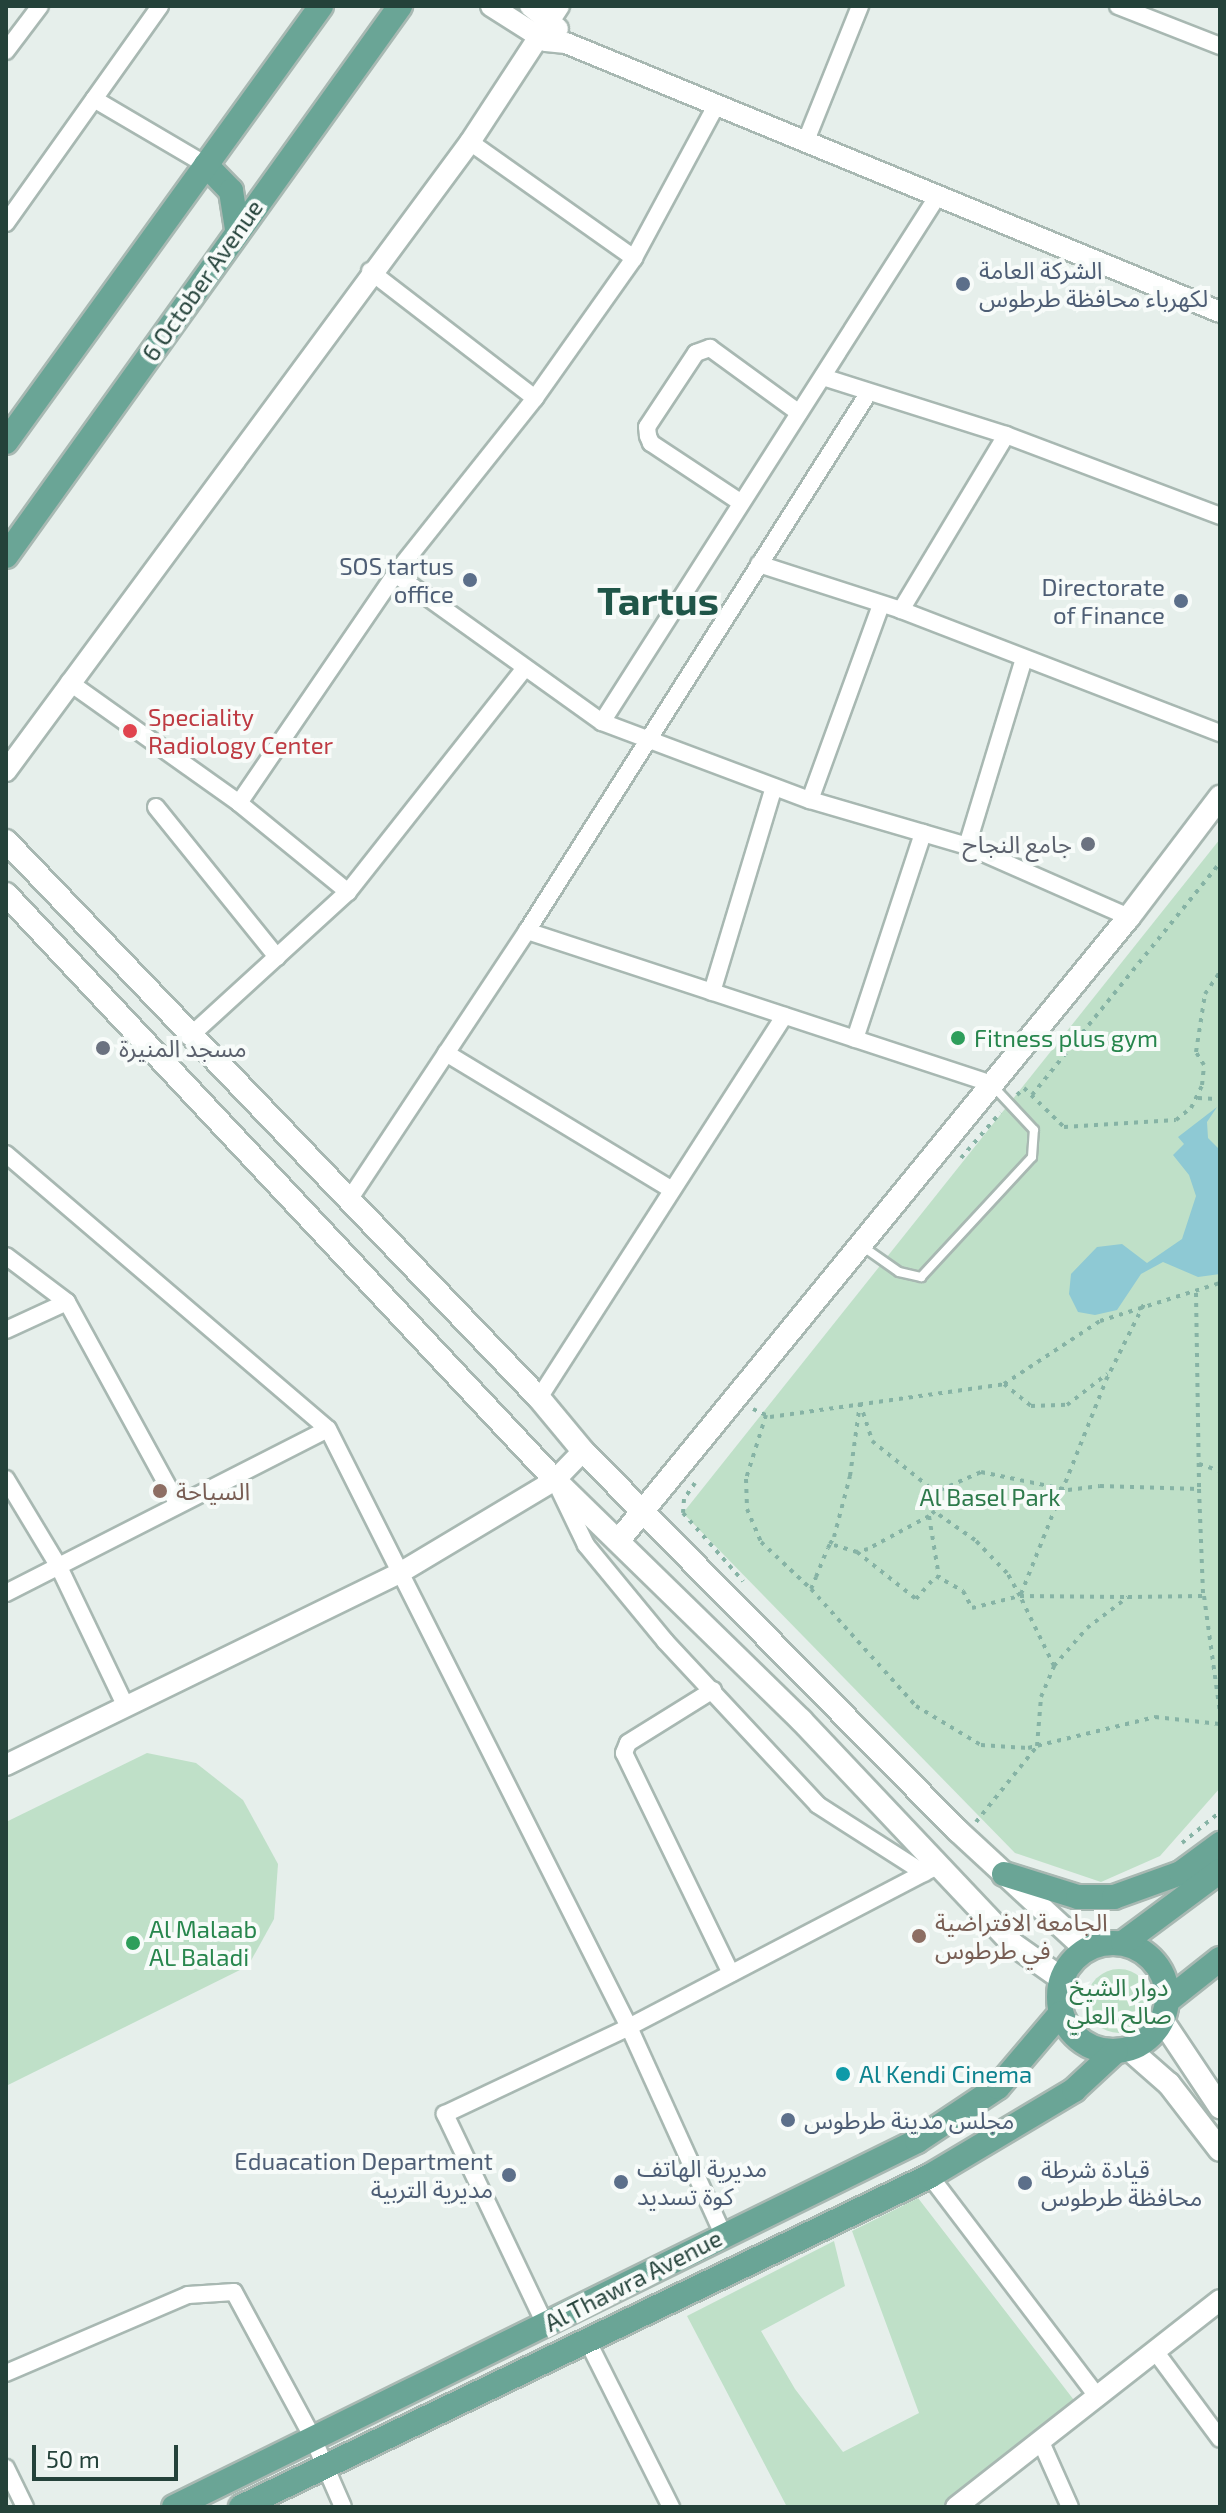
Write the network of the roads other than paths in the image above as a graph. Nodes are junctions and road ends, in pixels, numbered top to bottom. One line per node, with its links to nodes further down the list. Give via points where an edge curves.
1 (40, 6): 12 (street)
2 (138, 6): 9 (street)
3 (321, 6): 17 (main road)
4 (400, 6): 20 (main road, 6 October Avenue)
5 (491, 6): 10 (street)
6 (530, 6): 10 (street)
7 (860, 6): 16 (street)
8 (1118, 6): 11 (street)
9 (156, 11): 13 (street)
10 (549, 21): 14 (street, via 566,43); 15 (street)
11 (1220, 46)
12 (6, 51)
13 (94, 99): 17 (street); 19 (street)
14 (716, 106): 16 (street); 21 (street)
15 (470, 142): 21 (street); 22 (street)
16 (805, 143): 18 (street)
17 (206, 165): 20 (main road, via 231,191); 29 (main road)
18 (937, 197): 23 (street, via 1096,257); 24 (street)
19 (6, 223)
20 (237, 230): 32 (main road, 6 October Avenue)
21 (634, 258): 26 (street)
22 (370, 271): 26 (street); 39 (street)
23 (1220, 312)
24 (823, 377): 25 (street); 27 (street)
25 (869, 392): 28 (street); 33 (street)
26 (535, 398): 34 (street)
27 (799, 413): 30 (street); 30 (street, via 710,348 696,353 647,427 648,436)
28 (1006, 435): 31 (street); 36 (street)
29 (6, 442)
30 (740, 502): 40 (street)
31 (1220, 516)
32 (6, 556)
33 (759, 564): 35 (street); 42 (street)
34 (395, 574): 38 (street); 47 (street)
35 (881, 605): 36 (street); 46 (street)
36 (901, 610): 37 (street)
37 (1024, 658): 41 (street); 51 (street)
38 (524, 669): 40 (street); 52 (street)
39 (69, 682): 43 (street); 47 (street)
40 (602, 722): 42 (street)
41 (1220, 733)
42 (648, 739): 44 (street); 55 (street)
43 (6, 771)
44 (774, 787): 46 (street); 57 (street)
45 (1220, 797): 54 (main road)
46 (810, 800): 49 (street)
47 (239, 803): 52 (street)
48 (156, 807): 56 (street)
49 (923, 833): 51 (street); 60 (street)
50 (6, 841): 59 (main road)
51 (967, 846): 54 (street)
52 (348, 892): 56 (street)
53 (6, 894): 74 (main road)
54 (1129, 917): 62 (main road)
55 (527, 931): 57 (street); 61 (street)
56 (277, 957): 59 (street)
57 (712, 992): 58 (street)
58 (784, 1016): 60 (street); 64 (street)
59 (189, 1037): 65 (main road)
60 (855, 1039): 62 (street)
61 (446, 1053): 64 (street); 65 (street)
62 (991, 1084): 66 (main road); 66 (lane, via 1034,1130 1032,1157 930,1271 910,1278)
63 (6, 1154): 71 (street)
64 (672, 1190): 70 (street)
65 (349, 1200): 70 (main road)
66 (861, 1245): 76 (main road)
67 (6, 1256): 68 (street)
68 (67, 1302): 69 (street); 75 (street)
69 (6, 1330)
70 (539, 1398): 72 (main road)
71 (328, 1429): 75 (street); 79 (street)
72 (583, 1451): 74 (street); 76 (main road)
73 (6, 1479): 78 (street)
74 (555, 1480): 77 (main road); 79 (street); 81 (street, via 586,1545)
75 (178, 1505): 78 (street)
76 (643, 1512): 77 (main road); 87 (main road)
77 (619, 1540): 85 (main road, via 801,1720)
78 (59, 1567): 80 (street); 82 (street)
79 (398, 1574): 82 (street); 95 (street)
80 (6, 1593)
81 (713, 1690): 85 (street, via 818,1805); 91 (street, via 628,1743 624,1753)
82 (126, 1707): 83 (street)
83 (6, 1765)
84 (1220, 1844): 87 (main road, via 1181,1873 1114,1897 1078,1897)
85 (930, 1870): 91 (street); 92 (main road, via 1014,1945)
86 (1220, 1871): 88 (main road)
87 (1004, 1874): 89 (main road)
88 (1123, 1943): 89 (main road); 93 (main road, via 1156,1964)
89 (1086, 1949): 92 (main road)
90 (1220, 1959): 93 (main road)
91 (731, 1973): 95 (street)
92 (1062, 1979): 94 (main road)
93 (1165, 2010): 96 (main road, via 1154,2032); 97 (main road)
94 (1061, 2013): 96 (main road, via 1082,2041); 100 (main road, Al Thawra Avenue, via 998,2087 917,2141)
95 (629, 2027): 100 (street); 102 (street, via 445,2114)
96 (1122, 2050): 98 (main road, via 1169,2084); 99 (main road, Al Thawra Avenue, via 1074,2090)
97 (1220, 2107)
98 (1220, 2150)
99 (930, 2176): 103 (main road, Al Thawra Avenue); 106 (street)
100 (723, 2234): 102 (main road, Al Thawra Avenue)
101 (1220, 2300): 104 (street)
102 (546, 2326): 107 (main road, Al Thawra Avenue)
103 (588, 2342): 110 (main road, Al Thawra Avenue); 116 (street)
104 (1155, 2351): 106 (street); 108 (street)
105 (6, 2373): 107 (street, via 188,2295 234,2292)
106 (1098, 2397): 109 (street)
107 (312, 2436): 110 (street); 113 (main road, Al Thawra Avenue)
108 (1220, 2439)
109 (1041, 2442): 117 (street); 118 (street)
110 (323, 2466): 114 (main road, Al Thawra Avenue); 115 (street)
111 (6, 2468): 112 (street)
112 (25, 2507)
113 (174, 2507)
114 (241, 2507)
115 (343, 2507)
116 (671, 2507)
117 (956, 2507)
118 (1070, 2507)

